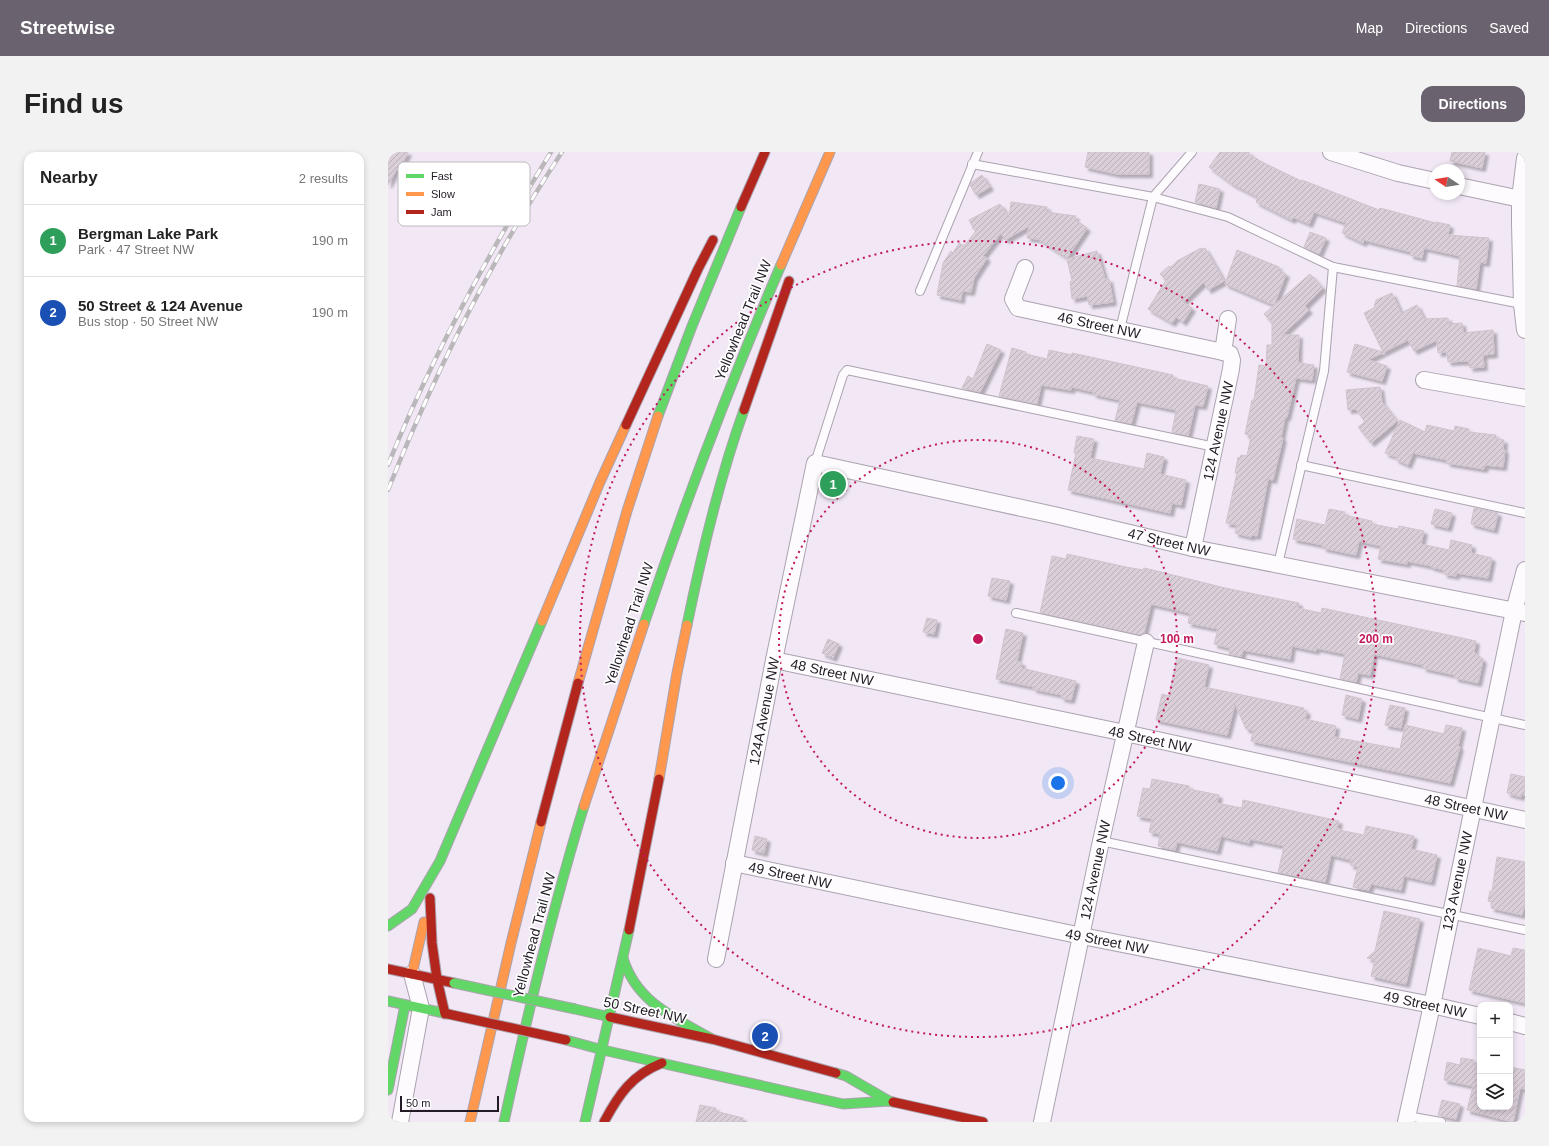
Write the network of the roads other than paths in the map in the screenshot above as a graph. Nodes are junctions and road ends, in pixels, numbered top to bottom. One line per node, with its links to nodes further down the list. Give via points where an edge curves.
1 (759, 152): 13 (main road)
2 (765, 152): 72 (main road, Yellowhead Trail NW, via 688,334 622,525 559,747)
3 (830, 152): 9 (main road, Yellowhead Trail NW)
4 (978, 152): 8 (lane)
5 (1192, 152): 12 (lane)
6 (1331, 152): 10 (street)
7 (1525, 158): 14 (street)
8 (972, 164): 12 (lane); 20 (lane)
9 (820, 174): 15 (main road); 73 (main road, Yellowhead Trail NW, via 752,332 668,554 644,625 565,873 542,955)
10 (1429, 180)
11 (1465, 187): 14 (street)
12 (1152, 198): 17 (lane, via 1228,217); 23 (lane)
13 (734, 200)
14 (1523, 200): 22 (street)
15 (806, 231)
16 (716, 234): 44 (main road, via 600,482)
17 (1333, 267): 22 (lane); 29 (lane, via 1324,371)
18 (1026, 268): 23 (street, 46 Street NW, via 1013,299 1018,308)
19 (791, 275): 51 (main road, via 731,446 714,508 678,666 658,783)
20 (920, 291)
21 (1228, 318): 24 (street)
22 (1524, 318)
23 (1120, 329): 24 (street, 46 Street NW)
24 (1223, 352): 27 (street, 124 Avenue NW, via 1230,354 1232,360)
25 (1424, 380): 26 (street)
26 (1525, 398)
27 (1215, 447): 28 (lane, via 847,370 842,375); 31 (street, 124 Avenue NW)
28 (815, 463): 31 (street, 47 Street NW); 37 (street, 124A Avenue NW)
29 (1301, 465): 30 (lane); 32 (lane)
30 (1525, 513)
31 (1193, 548): 32 (street, 47 Street NW)
32 (1278, 564): 34 (street, 47 Street NW)
33 (1525, 570): 34 (street, 123 Avenue NW)
34 (1520, 612): 38 (street, 123 Avenue NW)
35 (1016, 613): 36 (lane)
36 (1146, 642): 38 (lane); 40 (street, 124 Avenue NW)
37 (774, 660): 40 (street, 48 Street NW); 45 (street, 124A Avenue NW)
38 (1491, 719): 39 (lane); 41 (street, 123 Avenue NW)
39 (1525, 725)
40 (1125, 733): 41 (street, 48 Street NW); 43 (street, 124 Avenue NW)
41 (1472, 808): 42 (street, 48 Street NW); 47 (street, 123 Avenue NW)
42 (1525, 820)
43 (1101, 841): 47 (lane); 50 (street, 124 Avenue NW)
44 (440, 861): 46 (main road); 48 (main road, via 412,909)
45 (734, 863): 50 (street, 49 Street NW); 52 (street, 124A Avenue NW)
46 (430, 898): 54 (main road); 55 (main road)
47 (1450, 915): 49 (lane); 58 (street, 123 Avenue NW)
48 (388, 926)
49 (1525, 930)
50 (1082, 936): 58 (street, 49 Street NW); 77 (street, 124 Avenue NW)
51 (623, 958): 62 (main road); 65 (main road, via 627,972 644,994 664,1011)
52 (716, 959)
53 (388, 970): 54 (main road, 50 Street NW)
54 (412, 974): 55 (main road, 50 Street NW); 57 (main road); 59 (street)
55 (437, 979): 60 (main road); 62 (main road, 50 Street NW, bridge)
56 (388, 1001): 57 (main road, 50 Street NW)
57 (405, 1005): 59 (main road, 50 Street NW); 68 (main road)
58 (1432, 1005): 61 (street, 49 Street NW); 70 (street, 123 Avenue NW)
59 (421, 1008): 60 (main road, 50 Street NW); 71 (street)
60 (446, 1014): 66 (main road, 50 Street NW, bridge)
61 (1477, 1015)
62 (610, 1017): 65 (main road, 50 Street NW); 66 (main road)
63 (1513, 1023): 64 (street)
64 (1525, 1026)
65 (712, 1039): 69 (main road, 50 Street NW, via 846,1076)
66 (603, 1050): 67 (main road, 50 Street NW); 74 (main road)
67 (662, 1063): 69 (main road, 50 Street NW, via 843,1104); 75 (main road, via 634,1077)
68 (388, 1085)
69 (889, 1101): 76 (main road, 50 Street NW)
70 (1406, 1119): 78 (lane)
71 (400, 1122)
72 (470, 1122)
73 (504, 1122)
74 (585, 1122)
75 (604, 1122)
76 (983, 1122)
77 (1042, 1122)
78 (1441, 1122)

